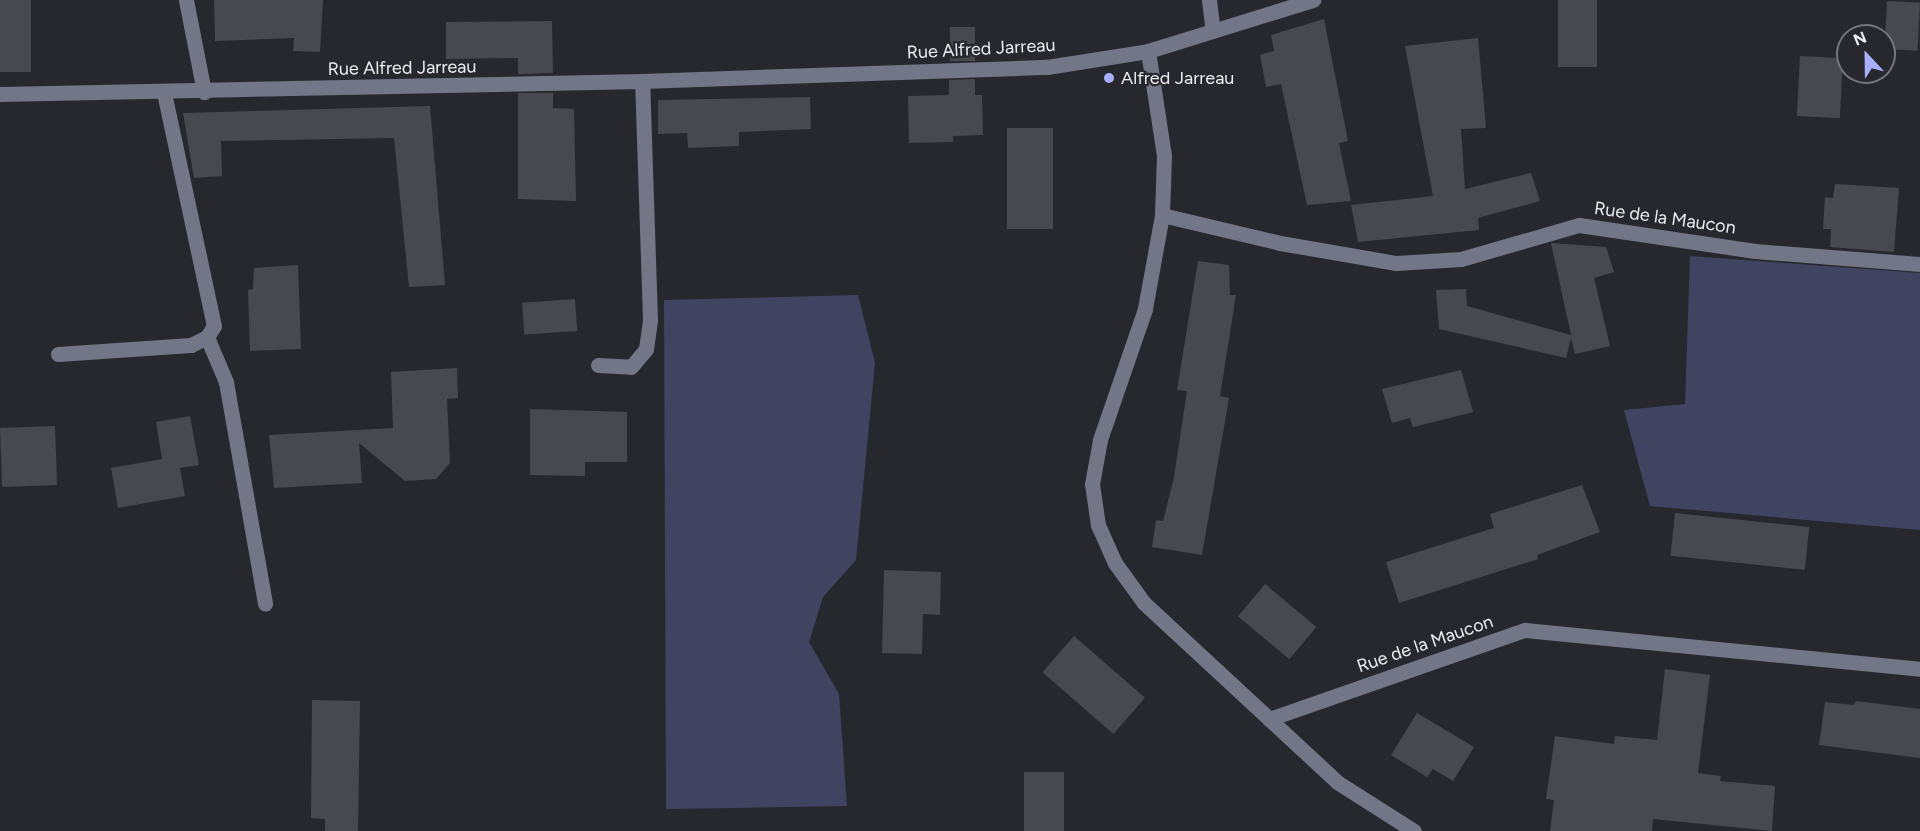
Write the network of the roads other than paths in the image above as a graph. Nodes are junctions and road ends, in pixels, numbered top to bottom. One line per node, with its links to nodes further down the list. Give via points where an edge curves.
1 (186, 0): 7 (street)
2 (1209, 0): 4 (street)
3 (1313, 0): 4 (street, Rue Alfred Jarreau)
4 (1213, 31): 5 (street, Rue Alfred Jarreau)
5 (1148, 51): 6 (street, Rue Alfred Jarreau, via 1047,68); 10 (street, via 1164,155)
6 (642, 81): 7 (street, Rue Alfred Jarreau); 14 (street, via 650,319 646,349 631,367)
7 (204, 92): 8 (street, Rue Alfred Jarreau)
8 (164, 93): 9 (street, Rue Alfred Jarreau); 12 (street, via 214,326)
9 (0, 94)
10 (1162, 214): 11 (street, Rue de la Maucon, via 1280,243 1396,263 1461,259 1579,225 1755,250); 17 (street, via 1145,309 1100,440 1092,484 1098,525 1115,563 1144,603)
11 (1920, 264)
12 (207, 337): 13 (street, via 191,345); 15 (street, via 226,382)
13 (58, 354)
14 (598, 365)
15 (265, 604)
16 (1920, 669): 17 (street, Rue de la Maucon, via 1525,630)
17 (1269, 719): 18 (street, via 1337,782)
18 (1414, 831)

